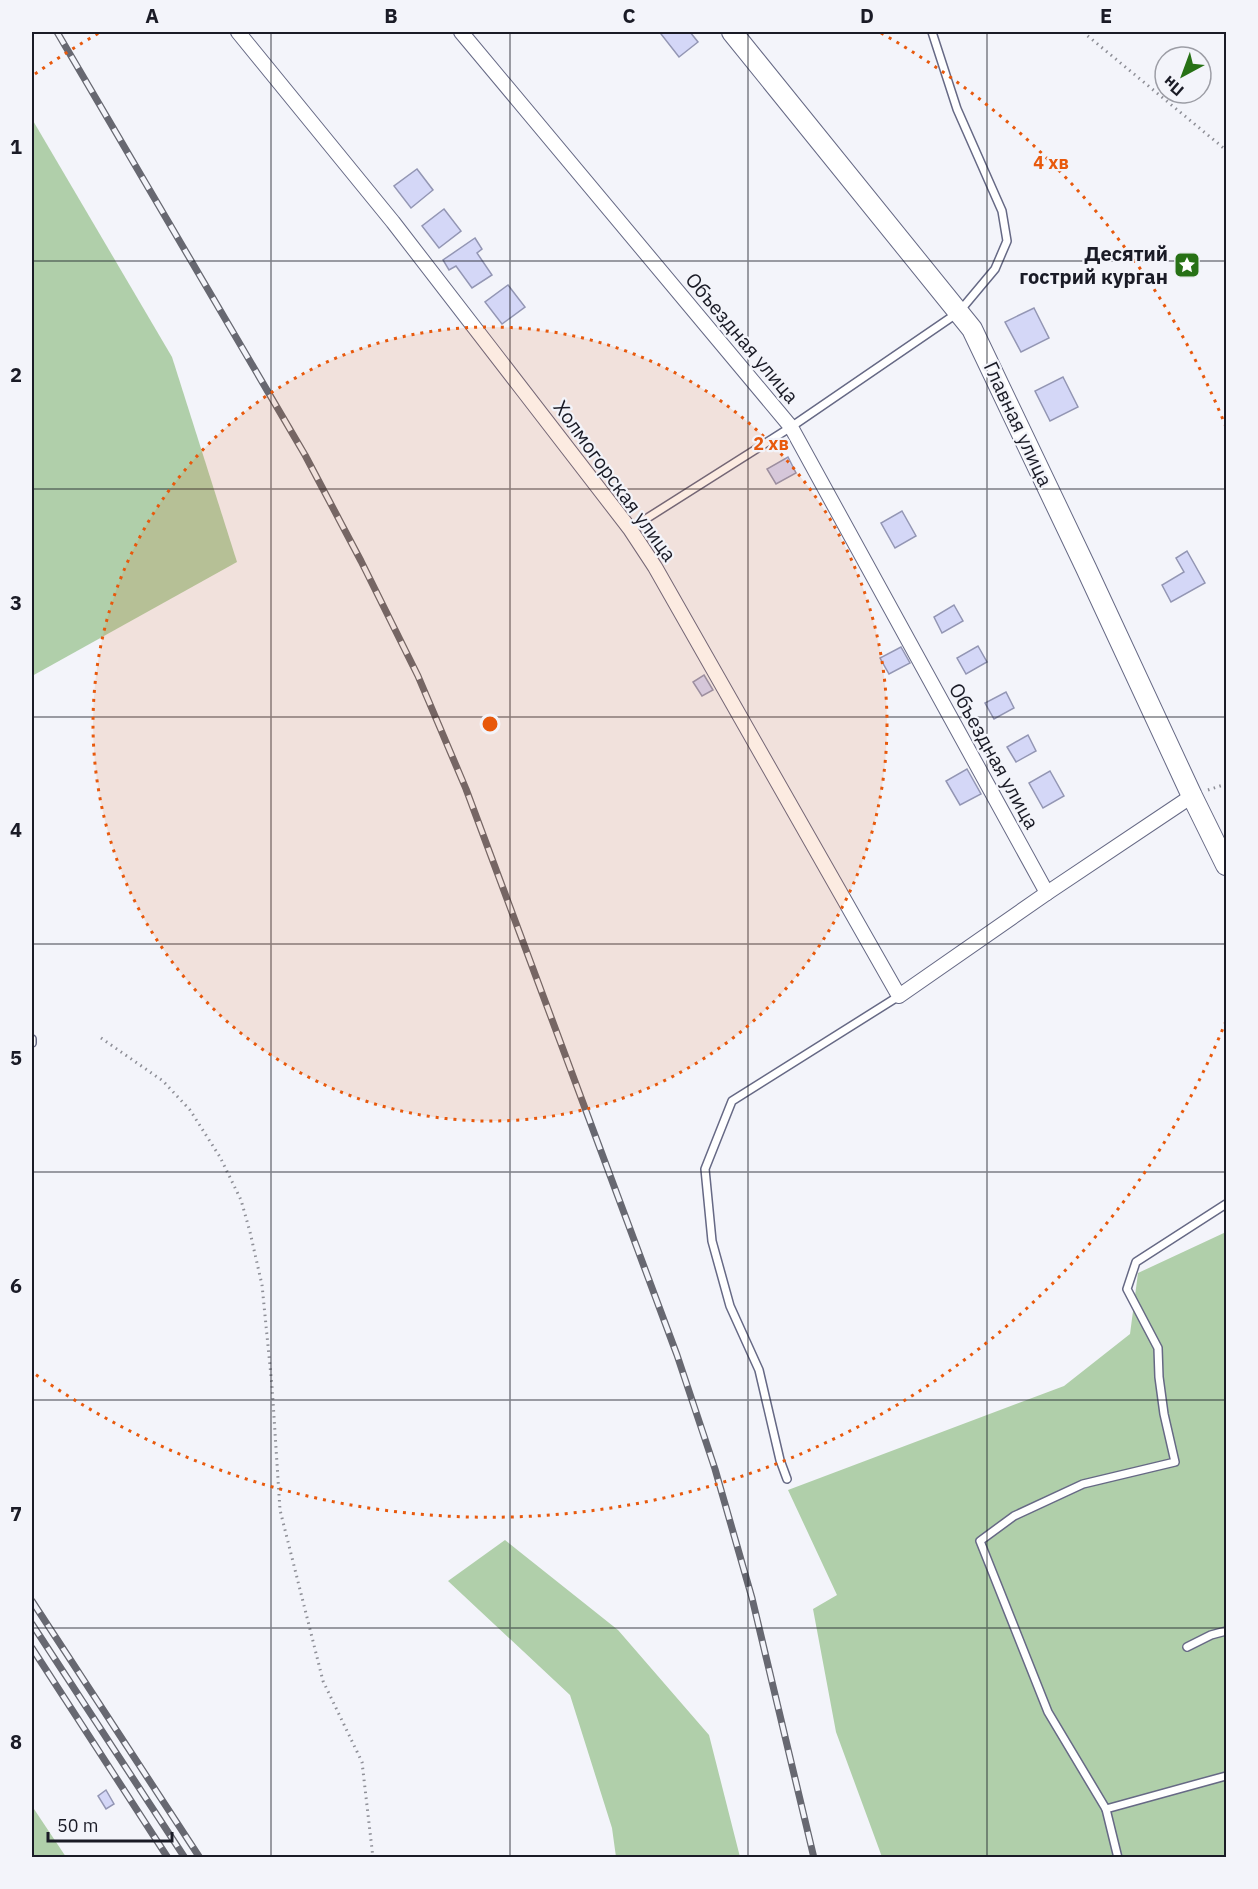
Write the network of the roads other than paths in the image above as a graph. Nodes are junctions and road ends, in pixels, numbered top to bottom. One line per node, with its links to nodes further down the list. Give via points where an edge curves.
1 (238, 32): 7 (street, Холмогорская улица, via 393,222)
2 (461, 32): 6 (street, Объездная улица)
3 (732, 32): 5 (street, Главная улица)
4 (932, 32): 5 (lane, via 957,109 1002,211 1007,241 995,269)
5 (959, 312): 6 (lane); 8 (street, Главная улица, via 984,352)
6 (791, 427): 7 (lane); 10 (street, Объездная улица)
7 (630, 529): 11 (street, Холмогорская улица)
8 (1192, 795): 9 (street, Главная улица); 10 (street)
9 (1227, 865)
10 (1047, 893): 11 (street)
11 (898, 996): 13 (lane, via 732,1101 705,1169 712,1241 730,1306 759,1370)
12 (1227, 1204): 17 (lane, via 1136,1262 1127,1288 1158,1348 1164,1414 1175,1462 1083,1484 1014,1516 980,1541 1048,1712)
13 (787, 1479)
14 (1227, 1631): 15 (lane)
15 (1187, 1647)
16 (1227, 1776): 17 (lane)
17 (1106, 1809): 18 (lane)
18 (1118, 1857)

